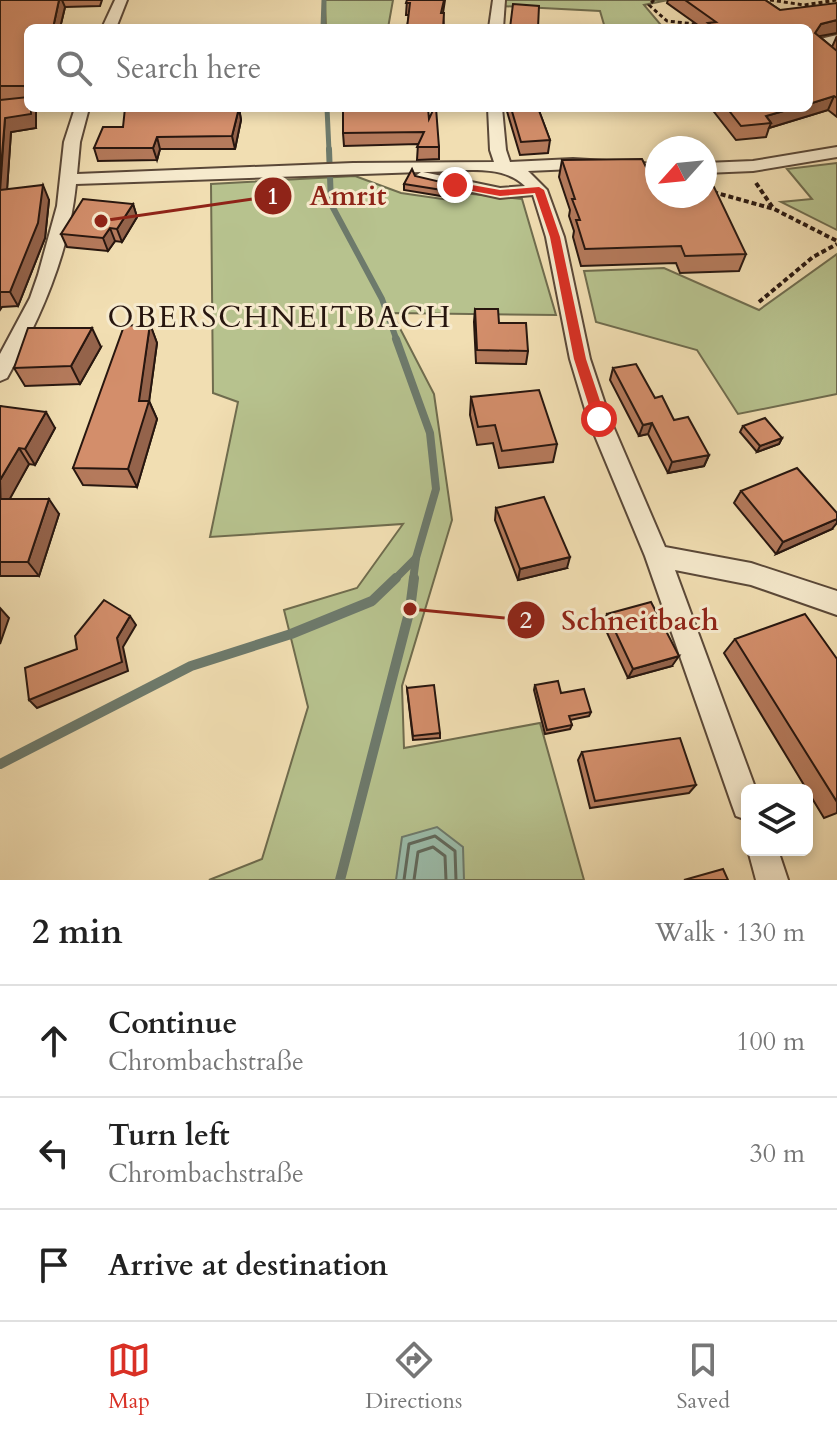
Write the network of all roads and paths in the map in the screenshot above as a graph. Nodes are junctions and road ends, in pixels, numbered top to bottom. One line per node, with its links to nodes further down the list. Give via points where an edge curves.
1 (121, 0): 6 (street)
2 (499, 0): 7 (street)
3 (654, 0): 8 (path, via 649,5)
4 (770, 0): 5 (path, via 804,5)
5 (837, 0)
6 (111, 24)
7 (496, 24)
8 (669, 24)
9 (837, 39): 10 (street, via 819,48)
10 (837, 63)
11 (81, 112): 19 (street)
12 (495, 112): 15 (street)
13 (837, 152): 14 (street)
14 (753, 166): 17 (street); 22 (path, via 757,185)
15 (504, 167): 16 (street); 18 (street); 20 (street, via 521,173)
16 (645, 168)
17 (717, 168)
18 (392, 169): 19 (street); 20 (street, via 500,193)
19 (70, 179): 25 (street, via 39,298)
20 (539, 190): 26 (street, via 599,419)
21 (717, 192): 22 (path)
22 (774, 209): 23 (path)
23 (837, 243): 24 (path)
24 (759, 302)
25 (0, 373)
26 (657, 556): 27 (street, via 751,574); 28 (street)
27 (837, 603)
28 (741, 788)
29 (765, 856): 30 (street)
30 (772, 880)

